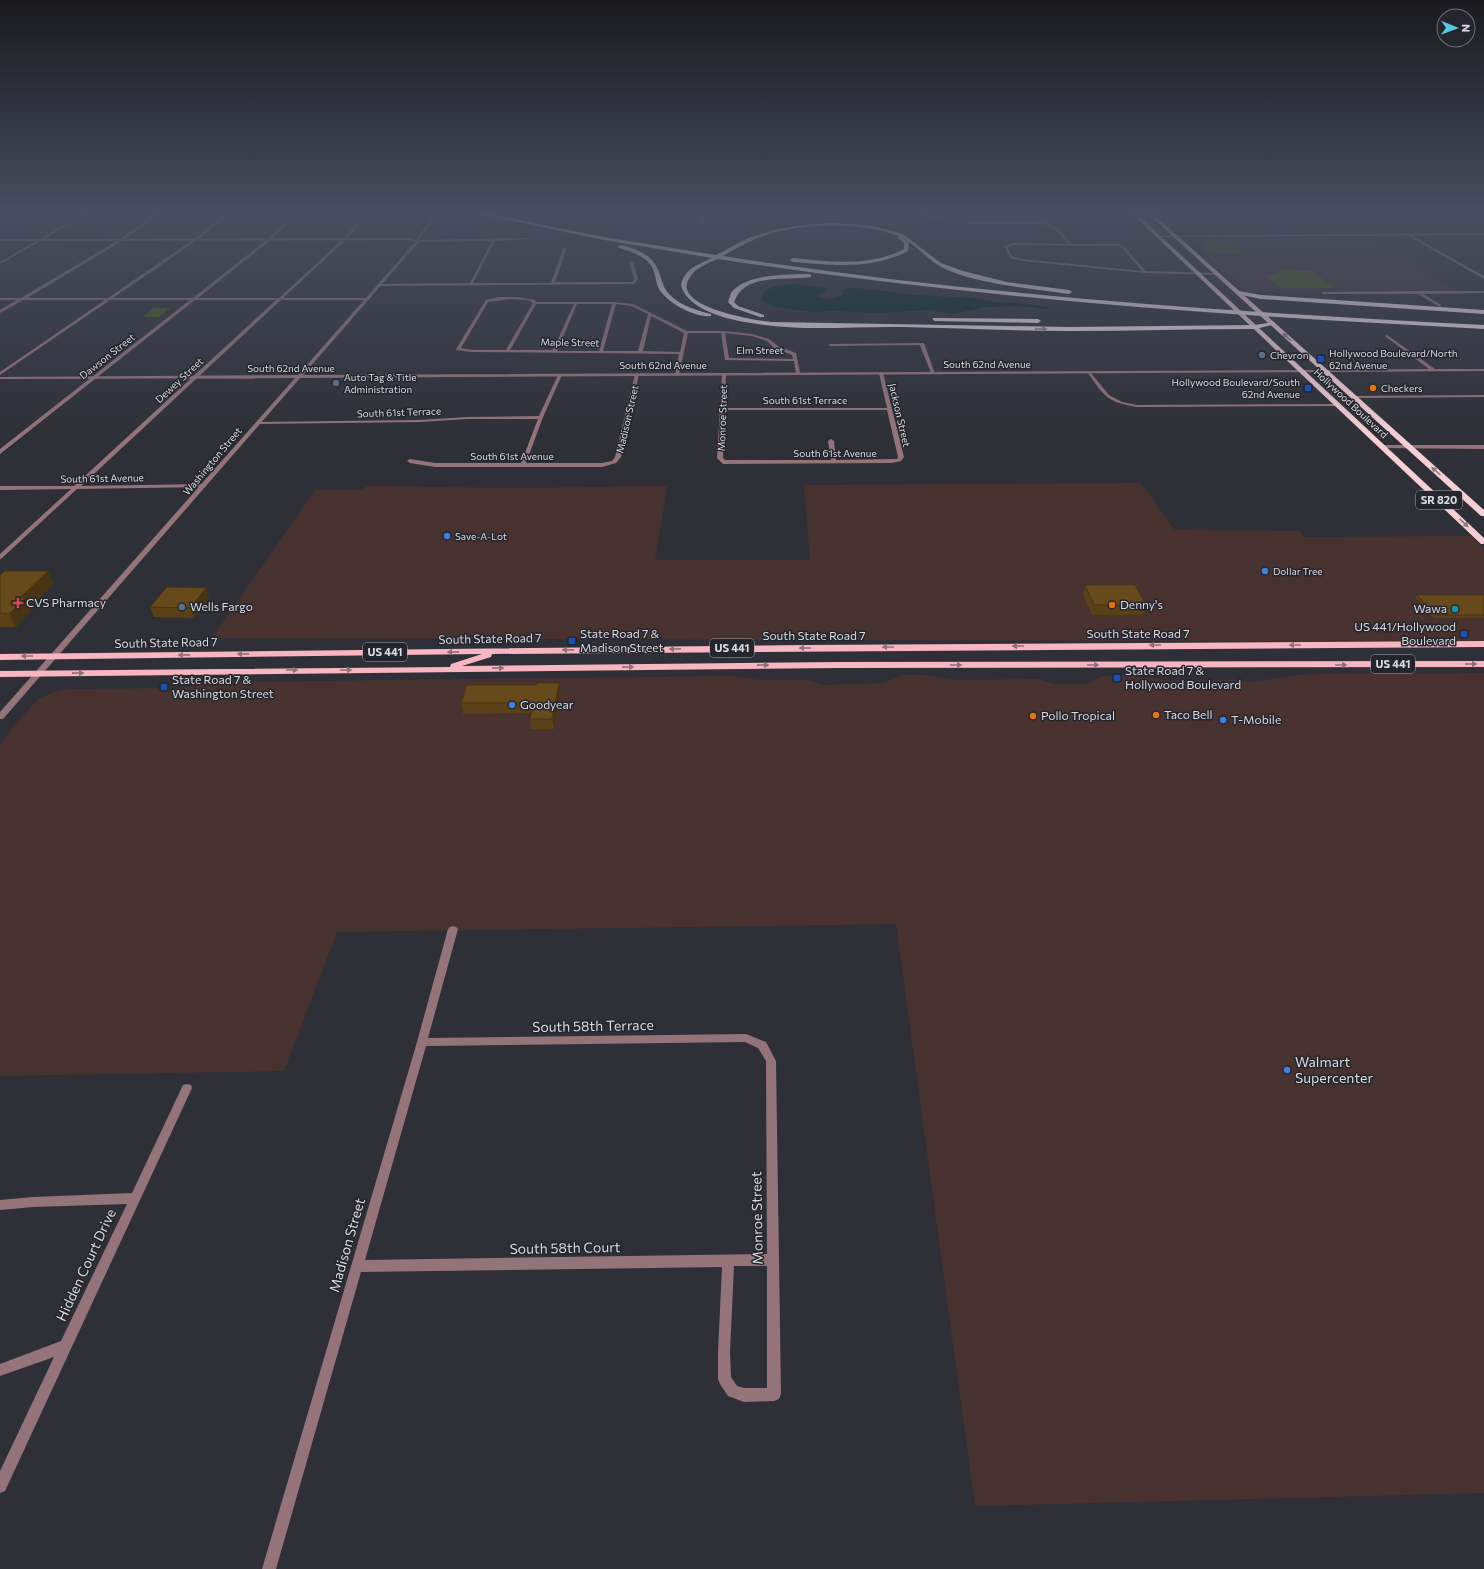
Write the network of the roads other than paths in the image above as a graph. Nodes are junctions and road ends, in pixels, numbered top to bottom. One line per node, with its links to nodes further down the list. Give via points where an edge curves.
1 (43, 286): 25 (street)
2 (129, 286): 26 (street)
3 (210, 286): 22 (street, Dawson Street)
4 (293, 286): 23 (street, Dewey Street)
5 (380, 286): 27 (street, Washington Street)
6 (660, 286): 43 (highway, via 675,302 707,315 757,326)
7 (685, 286): 43 (highway, via 685,290 694,300 706,308 748,321 782,325)
8 (692, 286): 37 (highway, via 695,294 716,308 748,318 791,322)
9 (741, 286): 37 (highway, via 732,297 731,302 736,307 749,313 782,319)
10 (941, 286): 16 (highway)
11 (945, 286): 16 (highway)
12 (1009, 286): 17 (highway)
13 (1029, 286): 17 (highway)
14 (1211, 286): 30 (highway, Hollywood Boulevard / SR 820)
15 (1231, 286): 20 (highway, Hollywood Boulevard / SR 820)
16 (960, 288): 45 (highway, via 1205,310)
17 (1069, 292): 36 (highway, via 1285,309)
18 (1418, 292): 19 (street); 21 (street); 32 (street)
19 (1484, 292)
20 (1239, 293): 34 (highway, via 1261,297); 42 (highway, Hollywood Boulevard / SR 820)
21 (1323, 293)
22 (195, 298): 23 (street); 26 (street); 72 (street, Dawson Street)
23 (280, 298): 27 (street); 69 (street, Dewey Street)
24 (0, 299): 25 (street)
25 (21, 299): 26 (street); 33 (street)
26 (111, 299): 64 (street)
27 (368, 299): 70 (street, Washington Street)
28 (535, 303): 29 (street); 50 (street); 50 (street, Maple Street, via 521,298 487,301 458,349)
29 (576, 303): 31 (street); 51 (street)
30 (1229, 303): 40 (highway, via 1233,316); 41 (highway, Hollywood Boulevard / SR 820)
31 (614, 304): 35 (street, via 634,305); 52 (street)
32 (1440, 306)
33 (0, 312)
34 (1484, 312)
35 (650, 313): 46 (street); 53 (street)
36 (1454, 318)
37 (1029, 321): 38 (highway)
38 (1045, 321)
39 (1123, 322): 40 (highway)
40 (1212, 322): 41 (highway)
41 (1250, 322): 42 (highway); 44 (highway, Hollywood Boulevard / SR 820)
42 (1273, 324): 44 (highway); 57 (highway, Hollywood Boulevard / SR 820, one-way to 42)
43 (924, 327): 44 (highway, one-way to 44, via 1088,330)
44 (1255, 327): 59 (highway, Hollywood Boulevard / SR 820)
45 (1484, 327)
46 (686, 332): 47 (street); 54 (street)
47 (723, 332): 55 (street, via 752,335 768,340 776,347 794,354); 55 (street, Elm Street, via 727,359)
48 (1387, 336): 58 (street)
49 (830, 345): 62 (street, via 922,344)
50 (508, 350): 51 (street, Maple Street)
51 (555, 351): 52 (street, Maple Street)
52 (601, 352): 53 (street, Maple Street)
53 (640, 353): 54 (street, Maple Street)
54 (681, 353): 66 (street)
55 (796, 360): 60 (street)
56 (1484, 370): 58 (street, South 62nd Avenue)
57 (1326, 371): 58 (street, South 62nd Avenue); 59 (street, South 62nd Avenue); 74 (highway, Hollywood Boulevard / SR 820)
58 (1435, 371)
59 (1303, 372): 63 (street, South 62nd Avenue); 75 (highway, Hollywood Boulevard / SR 820)
60 (798, 373): 61 (street, South 62nd Avenue); 67 (street, South 62nd Avenue)
61 (881, 373): 62 (street, South 62nd Avenue); 76 (street, Jackson Street)
62 (933, 373): 63 (street, South 62nd Avenue)
63 (1090, 373): 75 (street, via 1107,396 1121,403 1137,406)
64 (0, 374)
65 (637, 374): 66 (street, South 62nd Avenue); 68 (street, South 62nd Avenue); 87 (street, Madison Street, via 618,457)
66 (677, 374): 67 (street, South 62nd Avenue)
67 (724, 374): 77 (street, Monroe Street)
68 (560, 375): 70 (street, South 62nd Avenue); 78 (street)
69 (195, 377): 70 (street, South 62nd Avenue); 72 (street, South 62nd Avenue); 93 (street, Dewey Street)
70 (297, 377): 79 (street, Washington Street)
71 (0, 378): 72 (street, South 62nd Avenue)
72 (94, 378): 84 (street, Dawson Street)
73 (1484, 396): 74 (street)
74 (1354, 397): 82 (highway, Hollywood Boulevard / SR 820)
75 (1338, 405): 81 (highway, Hollywood Boulevard / SR 820)
76 (889, 408): 77 (street, South 61st Terrace); 85 (street, Jackson Street, via 901,457)
77 (722, 409): 88 (street, Monroe Street)
78 (542, 417): 79 (street, South 61st Terrace); 90 (street)
79 (257, 423): 91 (street, Washington Street)
80 (831, 441): 89 (street)
81 (1383, 447): 82 (street); 95 (highway, Hollywood Boulevard / SR 820, one-way to 95)
82 (1409, 447): 83 (street); 94 (highway, Hollywood Boulevard / SR 820, one-way to 82)
83 (1484, 447)
84 (0, 452)
85 (899, 460): 89 (street, South 61st Avenue)
86 (410, 461): 90 (street, South 61st Avenue, via 435,465)
87 (614, 462): 90 (street, South 61st Avenue, via 602,465)
88 (722, 462): 89 (street, South 61st Avenue)
89 (834, 462)
90 (523, 464)
91 (204, 486): 93 (street, South 61st Avenue); 100 (street, Washington Street)
92 (0, 488): 93 (street, South 61st Avenue)
93 (74, 488): 96 (street, Dewey Street)
94 (1484, 514)
95 (1484, 542)
96 (0, 557)
97 (1484, 644): 99 (main road, South State Road 7 / US 441, one-way to 99)
98 (477, 651): 99 (main road, South State Road 7 / US 441); 100 (main road, South State Road 7 / US 441, one-way to 100); 103 (main road, via 467,658)
99 (506, 651): 104 (main road)
100 (54, 656): 101 (main road, South State Road 7 / US 441, one-way to 101); 105 (street, Washington Street)
101 (0, 657)
102 (1484, 664): 104 (main road, US 441, one-way to 102, via 837,664)
103 (431, 669): 104 (main road, US 441); 105 (main road, US 441, one-way to 103)
104 (448, 669)
105 (39, 673): 106 (main road, US 441); 107 (street, Washington Street)
106 (0, 674)
107 (0, 717)
108 (453, 929): 109 (street, Madison Street)
109 (422, 1042): 110 (street, South 58th Terrace, via 746,1038); 116 (street, Madison Street)
110 (762, 1044): 114 (street, Monroe Street, via 771,1061)
111 (187, 1088): 112 (street, Hidden Court Drive)
112 (135, 1198): 113 (street, Hidden Court Drive); 117 (street, Hidden Court Drive)
113 (0, 1205)
114 (773, 1260): 115 (street, South 58th Court); 115 (street, Monroe Street, via 774,1394 744,1395 733,1391 725,1379)
115 (728, 1261): 116 (street, South 58th Court)
116 (357, 1266): 120 (street, Madison Street)
117 (66, 1346): 118 (street); 119 (street, Hidden Court Drive)
118 (0, 1370)
119 (0, 1486)
120 (269, 1569)

